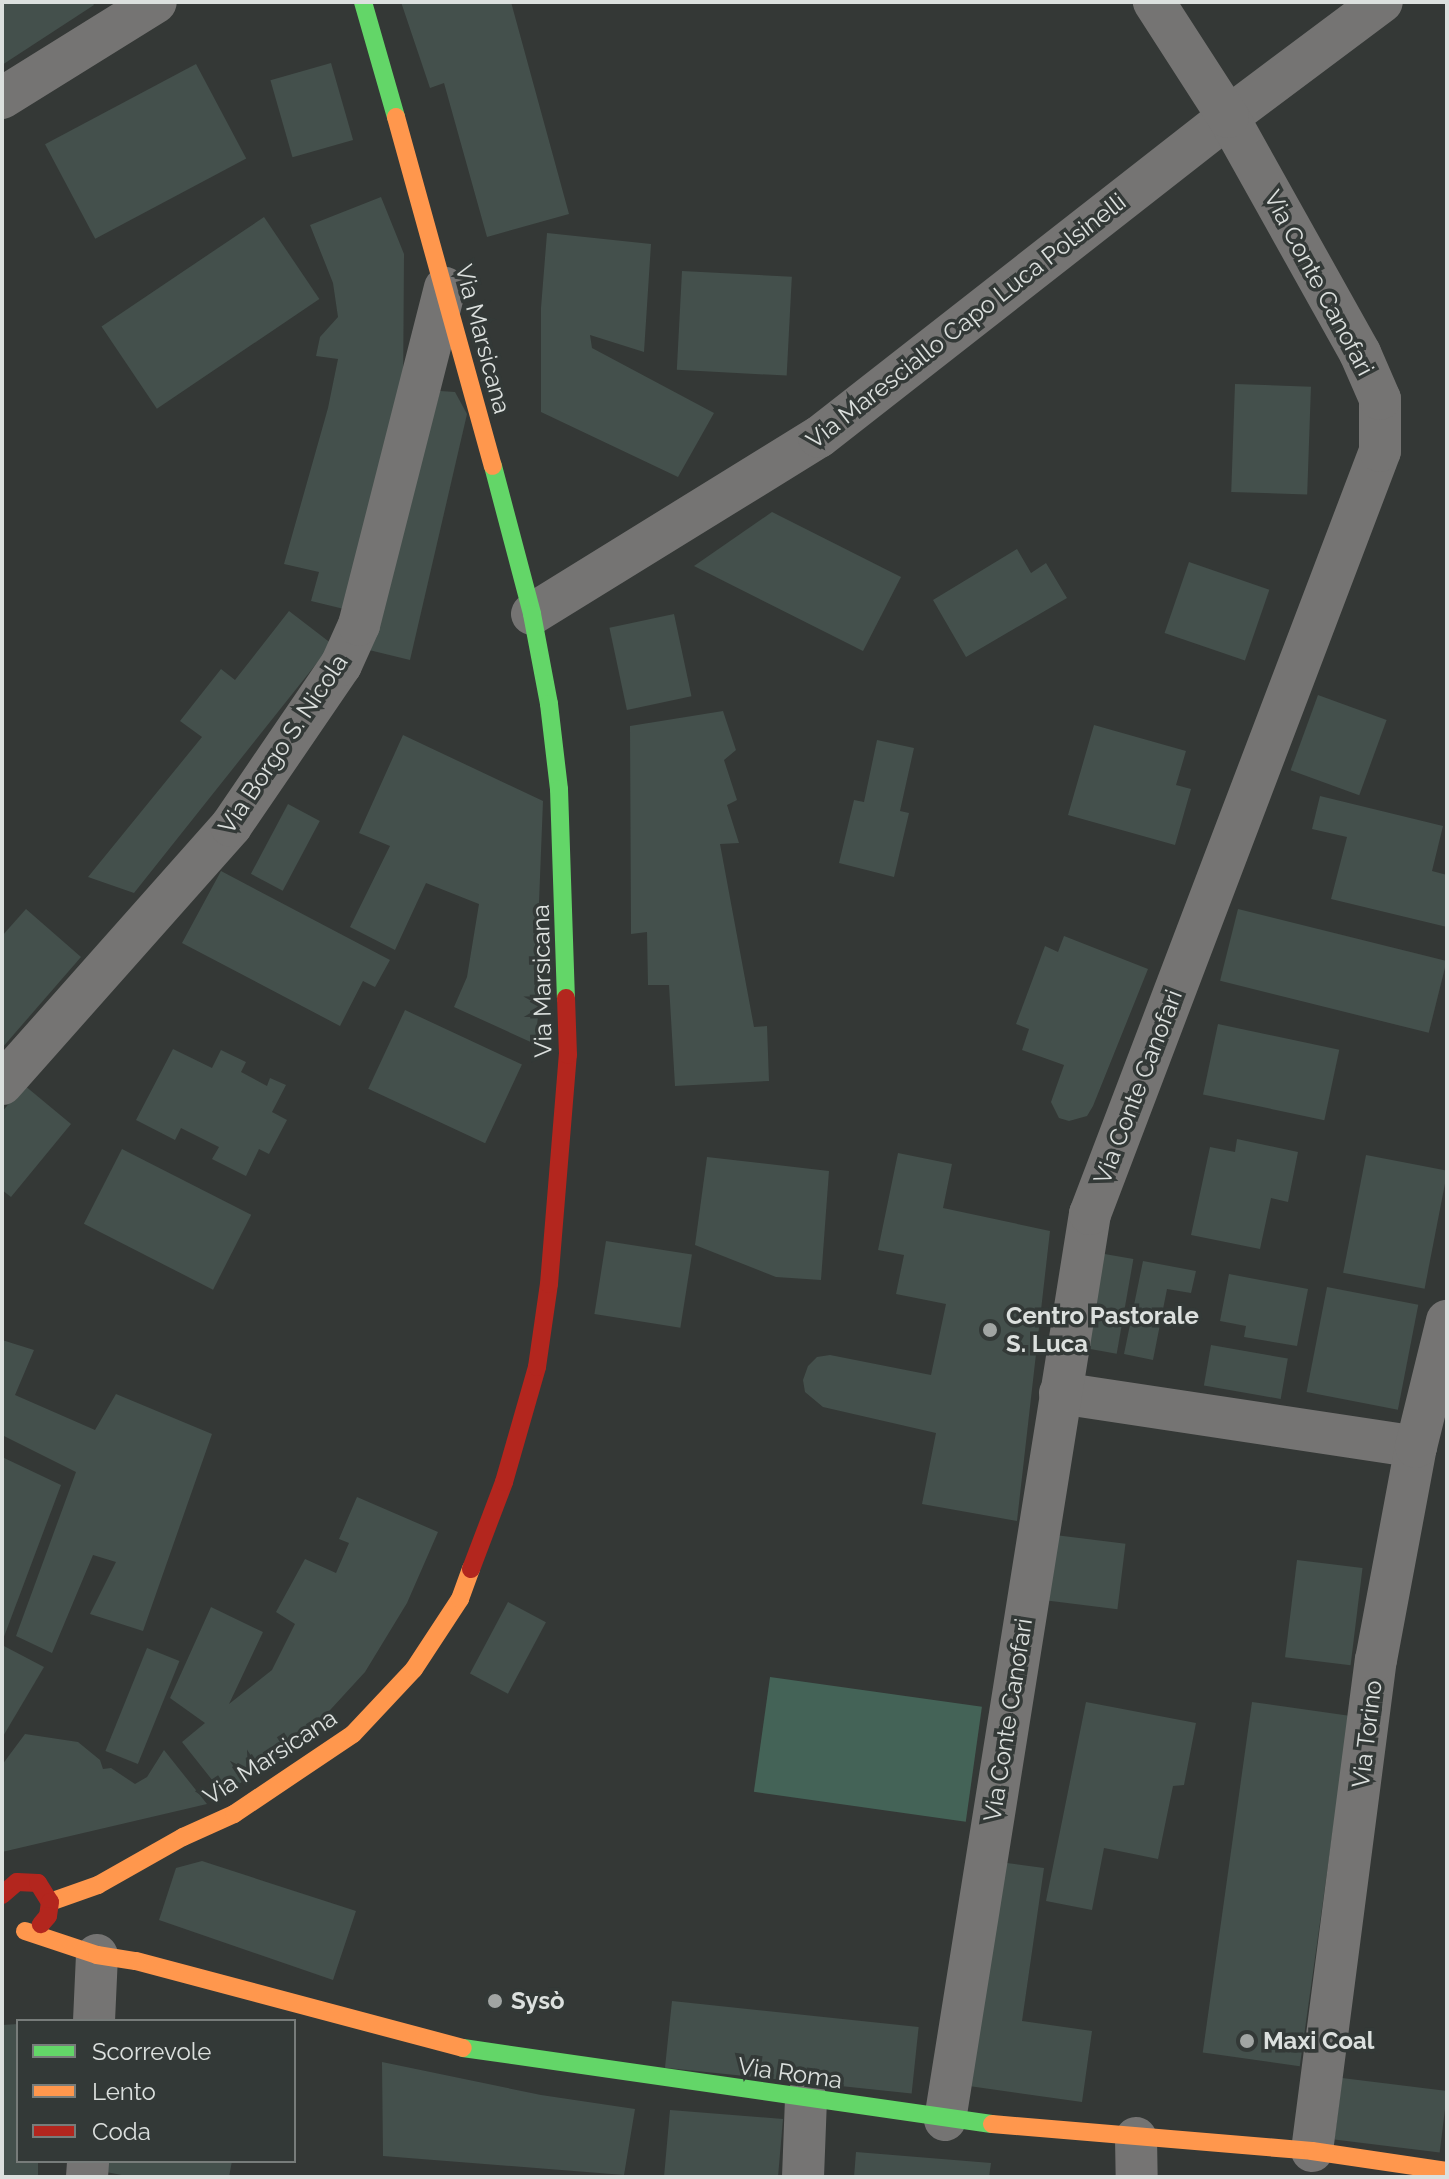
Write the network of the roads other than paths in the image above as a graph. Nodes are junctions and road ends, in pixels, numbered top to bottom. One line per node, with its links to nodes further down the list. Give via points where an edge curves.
1 (156, 2): 5 (street)
2 (363, 2): 7 (main road, Via Marsicana)
3 (1154, 2): 6 (street, Via Conte Canofari)
4 (1382, 2): 6 (street, Via Maresciallo Capo Luca Polsinelli)
5 (2, 98)
6 (1228, 117): 8 (street, Via Maresciallo Capo Luca Polsinelli, via 819,437); 11 (street, Via Conte Canofari, via 1360,353 1380,399 1380,451 1090,1214)
7 (445, 288): 8 (main road, Via Marsicana); 9 (street, Via Borgo S. Nicola, via 359,625 341,665 231,826)
8 (532, 614): 13 (main road, Via Marsicana, via 559,789 568,1055 549,1284 522,1424 460,1599 414,1669 353,1734 234,1814)
9 (2, 1084)
10 (1447, 1321): 12 (street, Via Torino)
11 (1060, 1393): 12 (street); 25 (street, Via Conte Canofari)
12 (1416, 1447): 26 (street, Via Torino, via 1376,1660)
13 (183, 1837): 14 (main road, Via Marsicana); 17 (main road, Via Marsicana)
14 (100, 1863)
15 (58, 1874): 16 (main road)
16 (31, 1881): 18 (main road); 19 (main road, via 43,1888)
17 (98, 1885): 19 (main road, Via Marsicana); 20 (main road)
18 (5, 1888)
19 (50, 1902): 21 (main road); 22 (main road, Via Roma, via 44,1922 18,1928)
20 (94, 1906)
21 (73, 1917)
22 (113, 1948): 23 (street); 24 (main road, Via Roma, via 483,2053)
23 (95, 2019)
24 (806, 2099): 25 (main road, Via Roma); 29 (street)
25 (945, 2120): 27 (main road, Via Roma)
26 (1312, 2151): 27 (main road, Via Roma); 28 (main road, Via Roma)
27 (1136, 2158)
28 (1447, 2171)
29 (803, 2177)

